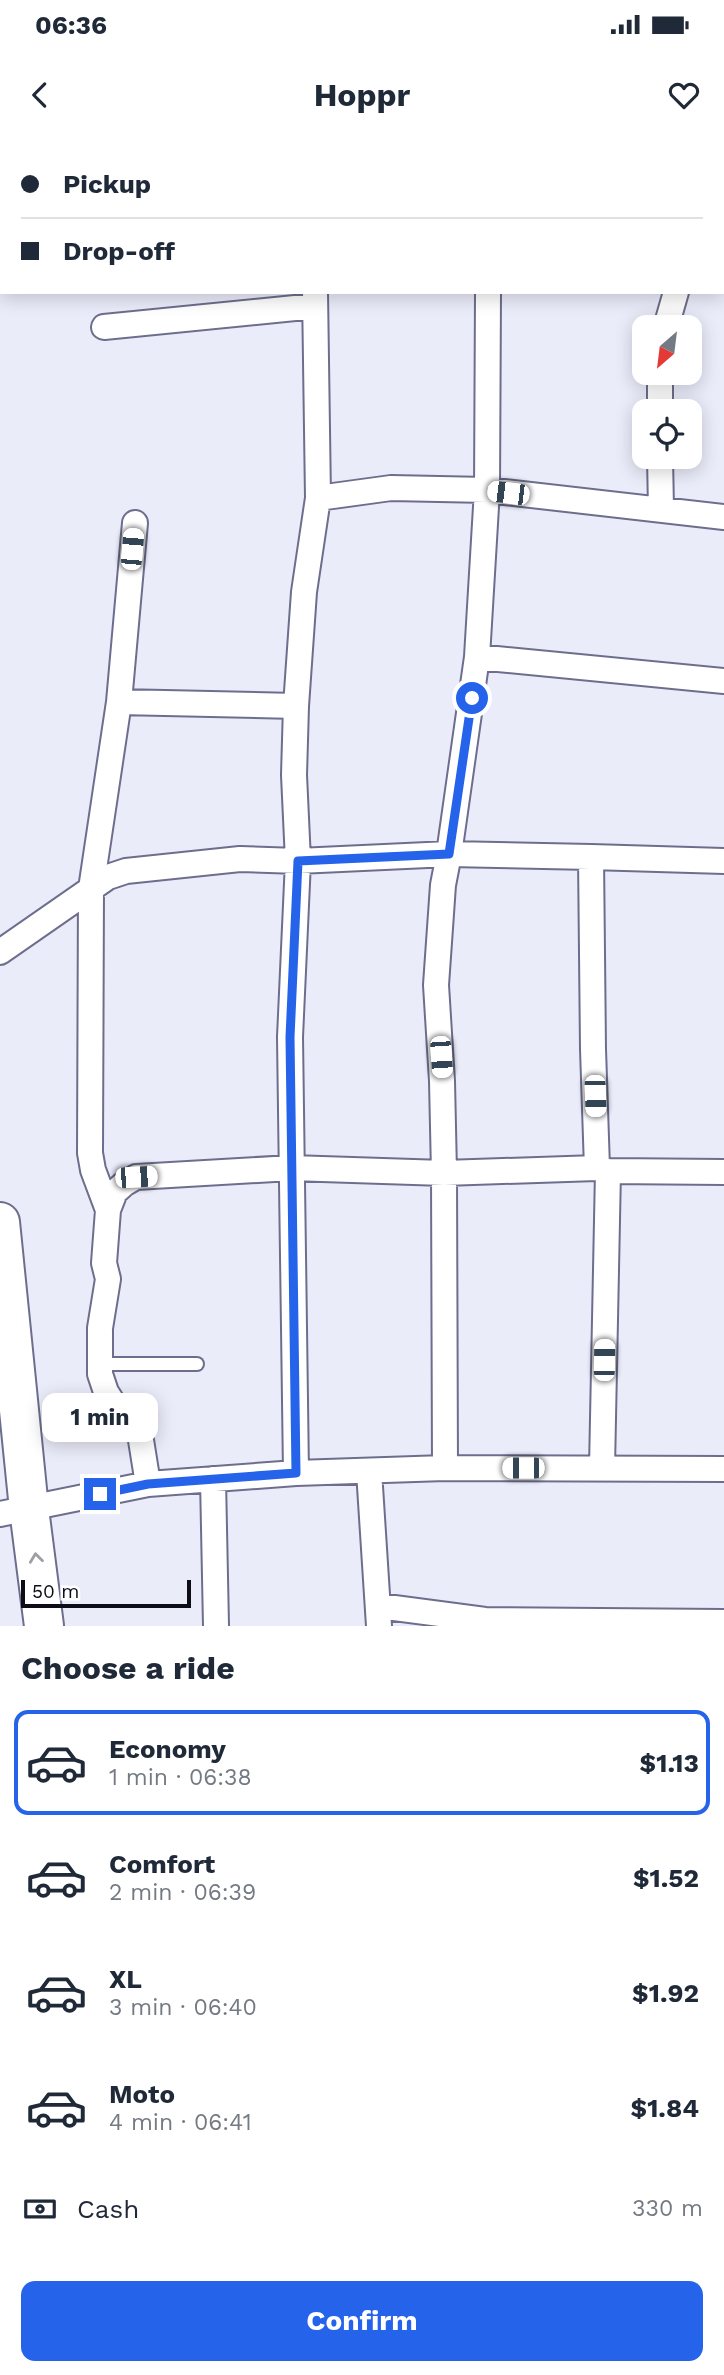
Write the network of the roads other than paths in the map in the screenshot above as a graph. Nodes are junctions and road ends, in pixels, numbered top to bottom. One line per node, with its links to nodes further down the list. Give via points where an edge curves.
1 (488, 294): 7 (street)
2 (675, 294): 4 (street)
3 (315, 299): 5 (street); 8 (street)
4 (669, 315)
5 (104, 327)
6 (660, 469): 9 (street)
7 (487, 490): 8 (street, via 391,488); 9 (street); 12 (street)
8 (318, 498): 15 (street, via 304,592)
9 (661, 509): 10 (street)
10 (724, 517)
11 (135, 523): 14 (street)
12 (477, 657): 13 (street); 16 (street)
13 (724, 681)
14 (119, 702): 15 (street); 20 (street)
15 (296, 706): 18 (street)
16 (449, 854): 17 (street); 18 (street); 25 (street, via 436,985)
17 (591, 857): 19 (street); 23 (street, via 593,1049)
18 (298, 861): 20 (street, via 240,859 126,871); 22 (street)
19 (724, 861)
20 (90, 889): 21 (street); 26 (street, via 90,1153)
21 (0, 952)
22 (290, 1168): 25 (street); 26 (street, via 136,1177 115,1192); 34 (street)
23 (603, 1170): 24 (street); 25 (street); 31 (street)
24 (724, 1172)
25 (444, 1173): 30 (street)
26 (108, 1210): 28 (street, via 104,1264 108,1279)
27 (0, 1222): 37 (main road)
28 (100, 1364): 29 (lane); 36 (street, via 106,1392 140,1434)
29 (197, 1364)
30 (445, 1468): 31 (street); 33 (street)
31 (602, 1468): 32 (street)
32 (724, 1469)
33 (369, 1471): 34 (street); 38 (street)
34 (296, 1473): 35 (street)
35 (213, 1479): 36 (street); 41 (street)
36 (148, 1484): 37 (street)
37 (15, 1512): 40 (main road, one-way to 37)
38 (379, 1616): 39 (street)
39 (724, 1622)
40 (44, 1626)
41 (216, 1626)

